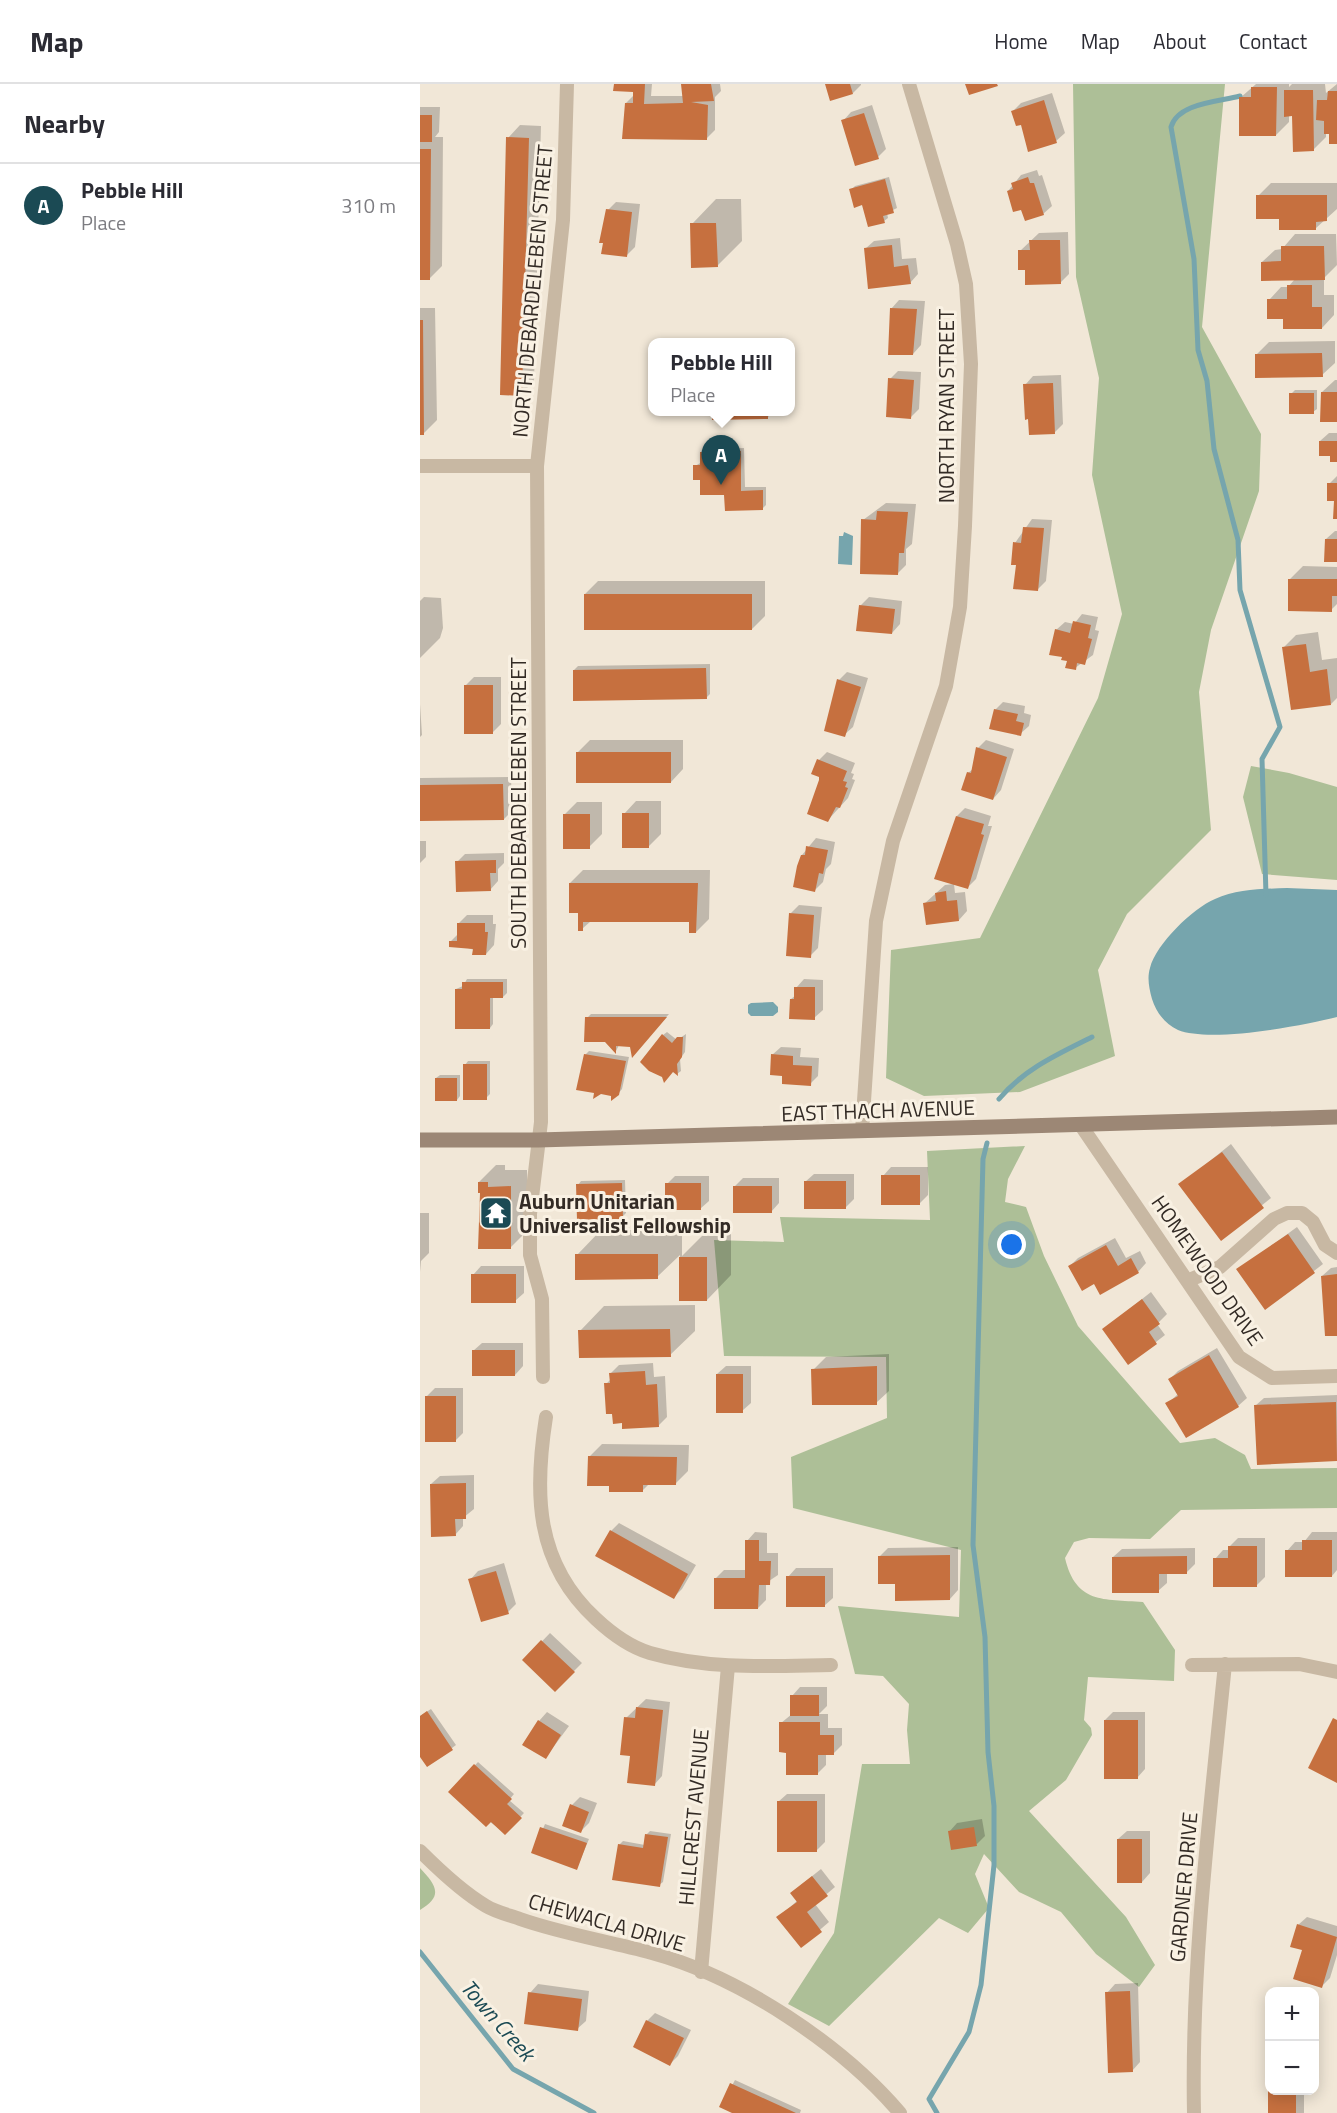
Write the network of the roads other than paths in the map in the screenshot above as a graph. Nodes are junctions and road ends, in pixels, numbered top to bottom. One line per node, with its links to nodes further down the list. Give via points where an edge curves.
1 (567, 84): 4 (street, NORTH DEBARDELEBEN STREET, via 563,220)
2 (909, 84): 7 (street, NORTH RYAN STREET, via 957,244 970,324 966,514 960,607 946,686 893,841 876,921)
3 (420, 466): 4 (street)
4 (537, 466): 9 (street, SOUTH DEBARDELEBEN STREET, via 541,1114)
5 (1337, 1117): 6 (street, EAST THACH AVENUE)
6 (1080, 1124): 7 (street, EAST THACH AVENUE); 11 (street, HOMEWOOD DRIVE)
7 (862, 1131): 9 (street, EAST THACH AVENUE)
8 (420, 1140): 9 (street, EAST THACH AVENUE)
9 (538, 1140): 13 (street, SOUTH DEBARDELEBEN STREET, via 530,1255 542,1299)
10 (1337, 1254): 11 (street, via 1325,1245 1313,1222 1302,1213 1287,1213 1274,1219 1220,1267)
11 (1187, 1281): 12 (street, HOMEWOOD DRIVE, via 1239,1357 1272,1378)
12 (1337, 1376)
13 (543, 1377)
14 (546, 1417): 18 (street, via 539,1462 543,1531 557,1571 580,1605 611,1633 647,1652)
15 (1225, 1664): 17 (street); 19 (street, via 1299,1664); 23 (street, GARDNER DRIVE, via 1200,1911 1192,2033)
16 (831, 1665): 18 (street)
17 (1192, 1665)
18 (728, 1666): 21 (street, HILLCREST AVENUE)
19 (1337, 1672)
20 (420, 1851): 21 (street, CHEWACLA DRIVE, via 452,1882 487,1907 561,1933 653,1953)
21 (700, 1972): 22 (street, CHEWACLA DRIVE, via 747,1992 805,2027)
22 (900, 2113)
23 (1194, 2113)

